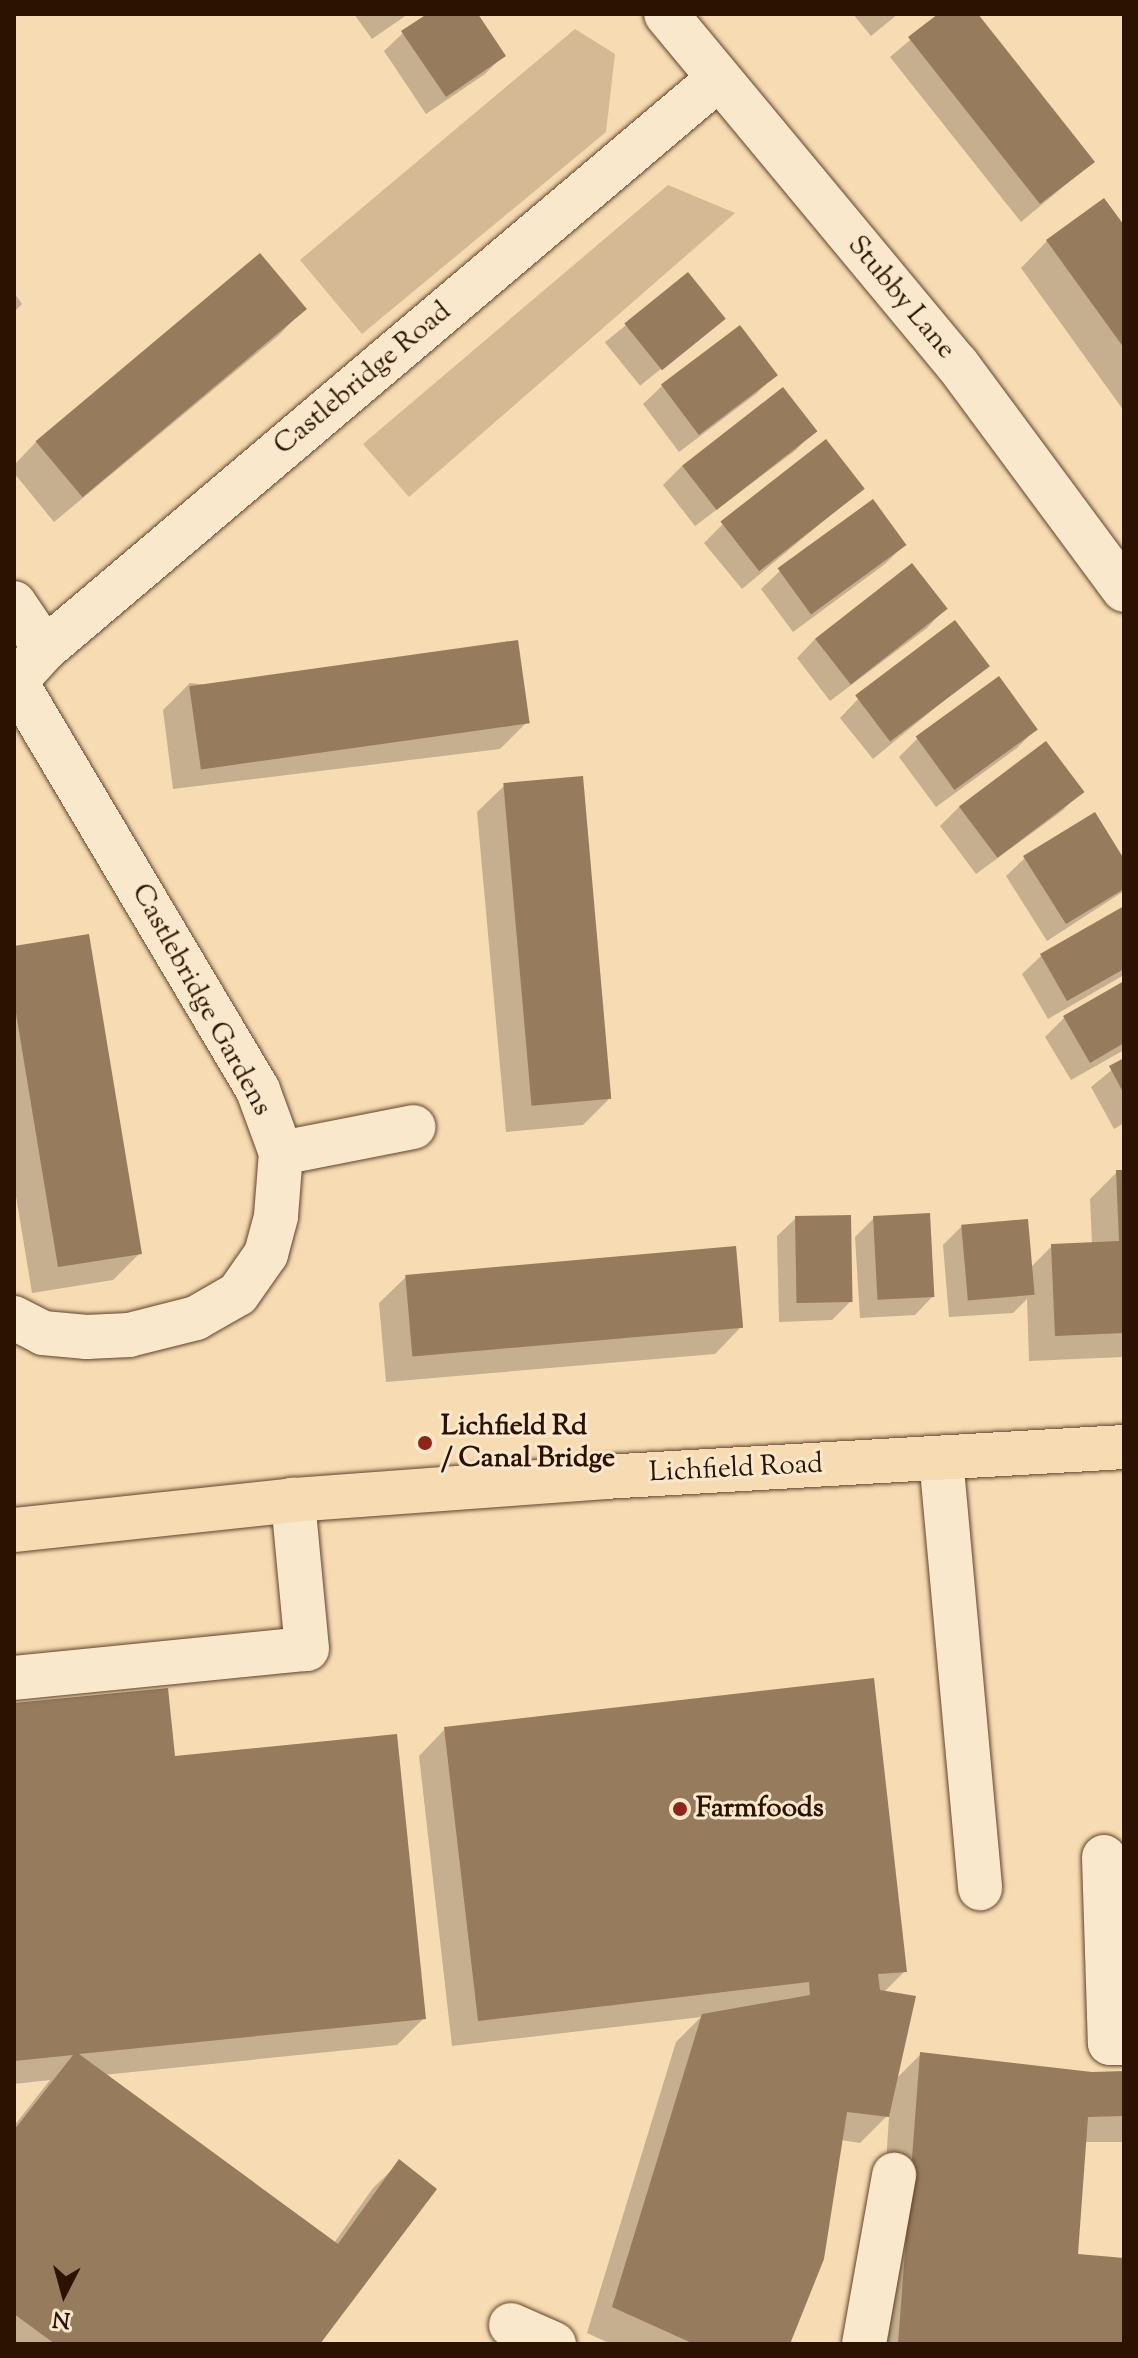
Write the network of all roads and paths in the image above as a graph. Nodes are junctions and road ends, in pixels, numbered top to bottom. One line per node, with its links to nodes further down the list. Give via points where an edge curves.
1 (666, 14): 2 (street, Stubby Lane)
2 (717, 80): 3 (street, Stubby Lane, via 957,364); 5 (street, Castlebridge Road)
3 (1124, 590)
4 (14, 603): 5 (street)
5 (45, 649): 6 (street, Castlebridge Road)
6 (15, 683): 8 (street, Castlebridge Gardens, via 258,1090)
7 (413, 1127): 8 (street)
8 (281, 1153): 9 (street, Castlebridge Gardens, via 276,1216 266,1254 238,1294 196,1318 129,1335 43,1333)
9 (14, 1318)
10 (1124, 1447): 11 (main road, Lichfield Road)
11 (941, 1458): 12 (main road, Lichfield Road); 16 (street)
12 (293, 1500): 13 (main road, Lichfield Road); 14 (street, via 307,1649)
13 (14, 1530)
14 (14, 1678)
15 (1104, 1857): 17 (street, via 1110,2043)
16 (980, 1888)
17 (1124, 2043)
18 (894, 2175): 21 (street)
19 (511, 2325): 20 (street)
20 (554, 2344)
21 (864, 2344)

